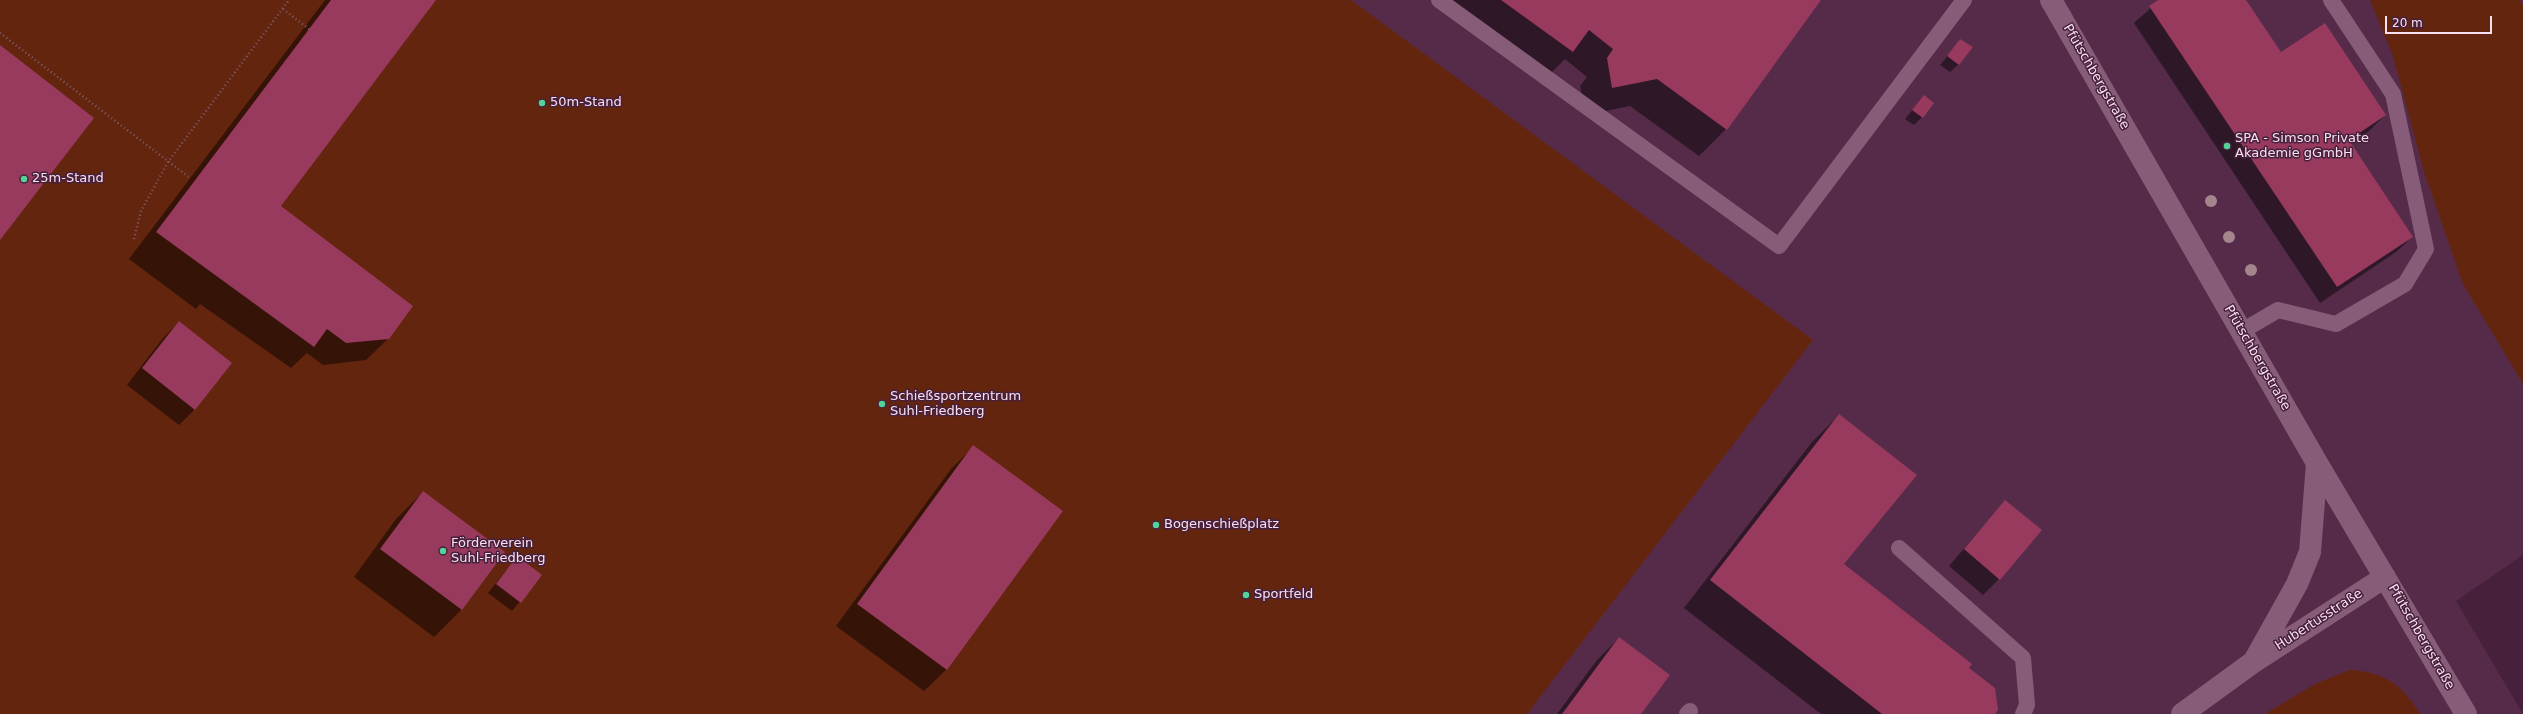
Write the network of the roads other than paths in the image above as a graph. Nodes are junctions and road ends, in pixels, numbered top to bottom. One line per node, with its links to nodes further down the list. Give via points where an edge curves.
1 (1439, 0): 2 (lane, via 1779,246)
2 (1964, 0)
3 (2051, 0): 5 (street, Pfütschbergstraße)
4 (2331, 0): 5 (lane, via 2393,94 2426,249 2405,284 2336,324 2278,310)
5 (2242, 331): 6 (street, Pfütschbergstraße)
6 (2317, 463): 8 (street, Pfütschbergstraße); 9 (street, Hubertusstraße, via 2310,552 2297,584)
7 (1899, 548): 10 (lane, via 2022,658 2027,705)
8 (2385, 577): 9 (street, Hubertusstraße); 12 (street, Pfütschbergstraße)
9 (2252, 663): 11 (street, Hubertusstraße)
10 (2023, 714)
11 (2182, 714)
12 (2466, 714)

